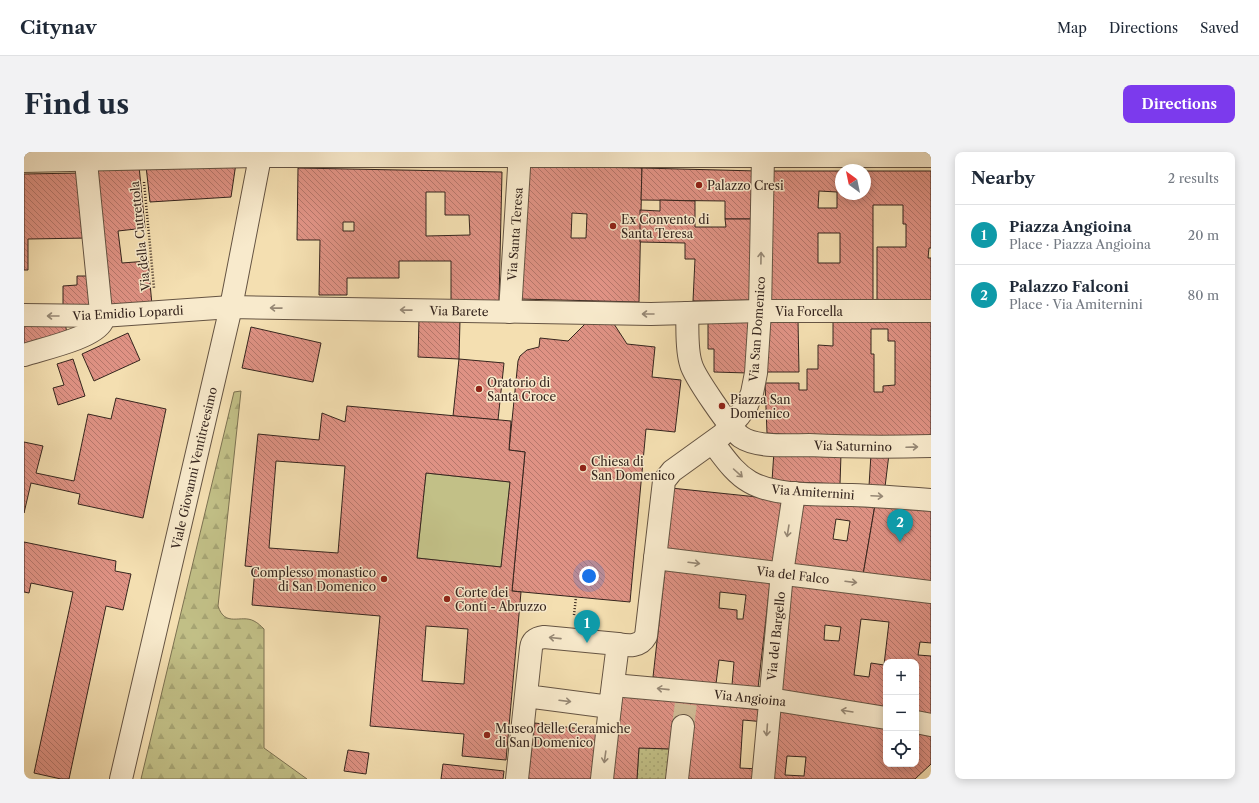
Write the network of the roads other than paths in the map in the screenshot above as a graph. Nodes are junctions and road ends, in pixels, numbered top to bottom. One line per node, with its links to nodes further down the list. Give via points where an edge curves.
1 (261, 154): 2 (street); 6 (street, via 142,158); 9 (street, Viale Giovanni Ventitreesimo)
2 (520, 154): 3 (street); 12 (street, Via Santa Teresa)
3 (751, 154): 4 (street); 10 (street, Via San Domenico, one-way to 3)
4 (819, 154): 5 (street)
5 (852, 154): 7 (street)
6 (85, 156): 8 (street); 15 (street)
7 (931, 156)
8 (24, 161)
9 (232, 307): 12 (street, Via Barete, one-way to 9); 15 (street, Via Emidio Lopardi); 34 (street, Viale Giovanni Ventitreesimo)
10 (760, 311): 11 (street, Via Forcella); 13 (street, Via Forcella); 17 (street, Via San Domenico, via 755,383 747,405)
11 (931, 311)
12 (510, 312): 13 (street, Via Barete, one-way to 12)
13 (687, 313): 17 (street, via 689,356 693,372)
14 (24, 315): 15 (street, Via Emidio Lopardi, one-way to 14)
15 (102, 316): 16 (street, via 100,326 85,335)
16 (24, 355)
17 (730, 427): 18 (street, Via San Domenico); 19 (street, Via Saturnino, one-way to 19, via 748,440 776,444 884,448)
18 (713, 443): 20 (street, Via Amiternini, one-way to 20, via 732,468 750,482 771,490); 22 (street, Via San Domenico, via 672,471 664,481)
19 (931, 446)
20 (794, 493): 21 (street, Via Amiternini, one-way to 21); 23 (street, Via del Bargello, one-way to 23)
21 (931, 500)
22 (655, 558): 23 (street, Via del Falco, one-way to 23); 25 (street, Via San Domenico, via 647,633 644,640 633,645)
23 (782, 573): 24 (street, Via del Falco, one-way to 24); 28 (street, Via del Bargello)
24 (931, 592)
25 (618, 644): 26 (street); 27 (street, one-way to 27, via 544,637 535,639 531,645)
26 (613, 685): 28 (street, Via Angioina, one-way to 26, via 686,697); 29 (street)
27 (526, 696): 29 (street, one-way to 29); 35 (street)
28 (770, 699): 30 (street, Via Angioina, one-way to 28); 38 (street, Via del Bargello, one-way to 38)
29 (610, 707): 36 (street, one-way to 36)
30 (883, 718)
31 (919, 723): 32 (street)
32 (931, 725)
33 (683, 726): 37 (street)
34 (121, 779)
35 (517, 779)
36 (602, 779)
37 (677, 779)
38 (764, 779)

